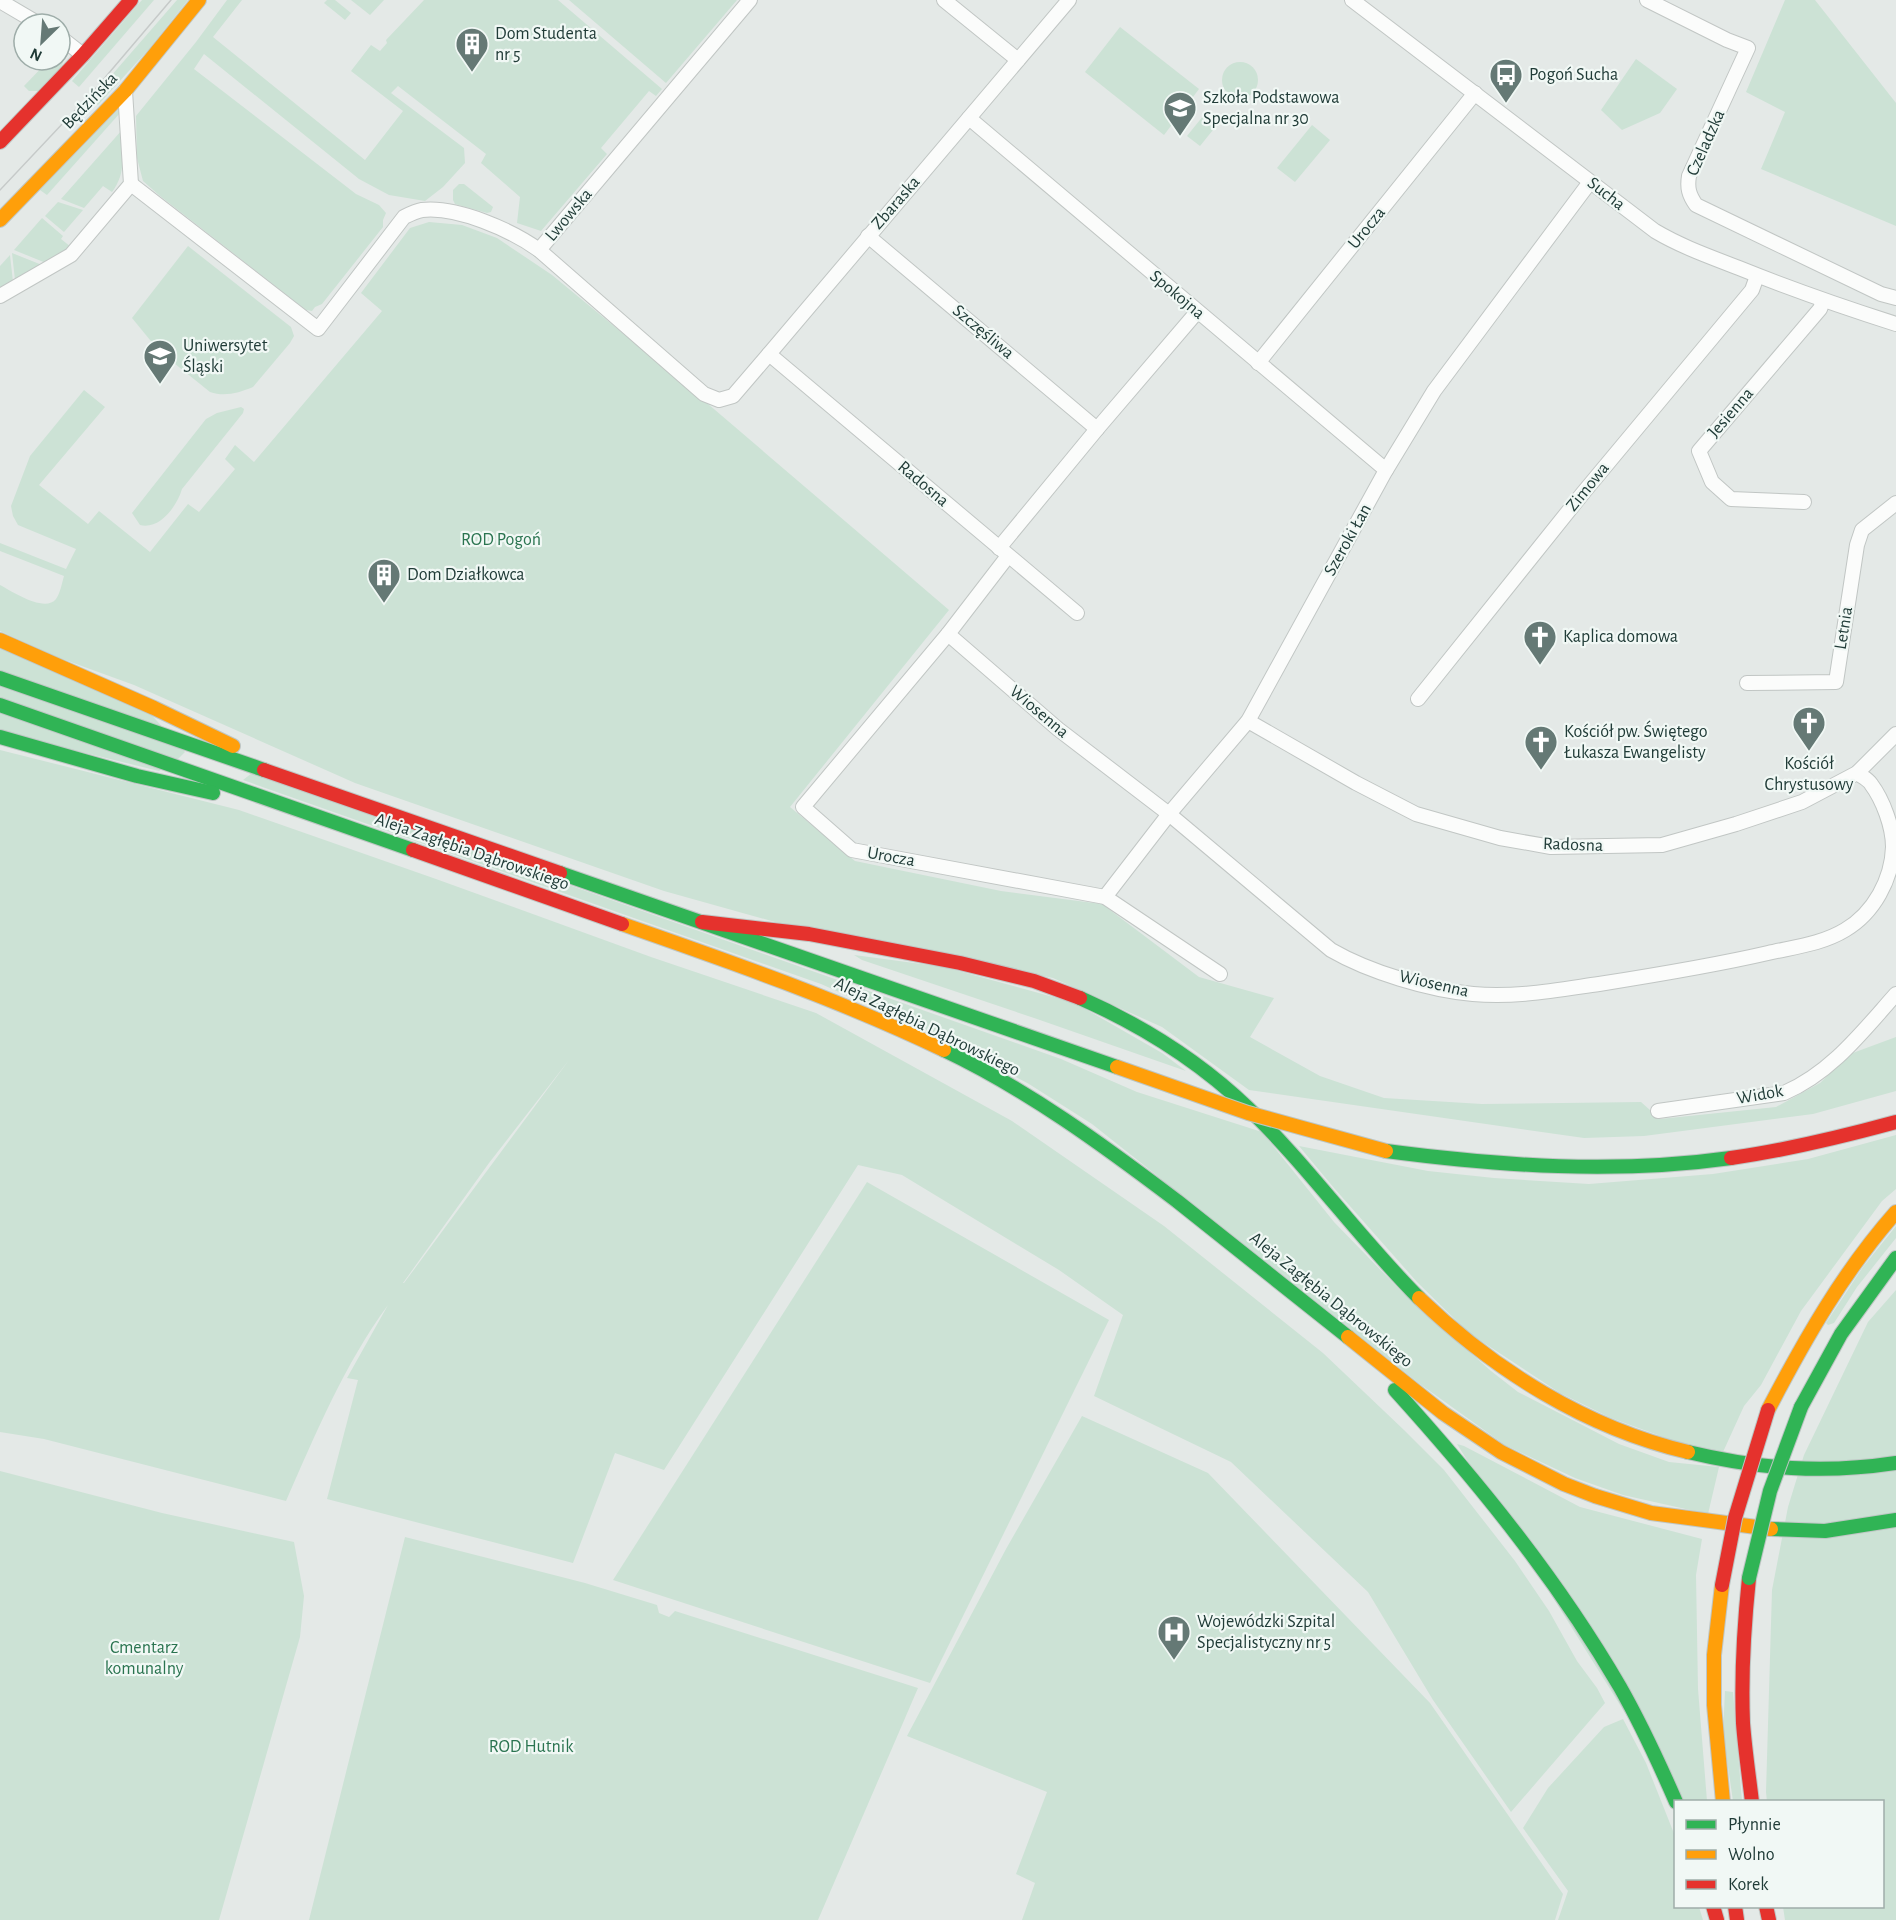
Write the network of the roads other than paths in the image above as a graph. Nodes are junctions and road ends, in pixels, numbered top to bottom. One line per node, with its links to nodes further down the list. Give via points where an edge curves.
1 (131, 0): 11 (main road, Będzińska)
2 (198, 0): 13 (main road, Będzińska)
3 (750, 0): 21 (street, Lwowska)
4 (944, 0): 12 (street)
5 (1069, 0): 12 (street, Zbaraska)
6 (1352, 0): 14 (street, Sucha)
7 (1647, 0): 24 (street, Czeladzka, via 1748,48 1689,176 1687,187 1696,205)
8 (0, 1): 9 (street)
9 (19, 12)
10 (72, 47): 11 (street)
11 (83, 56): 16 (main road, Będzińska)
12 (1018, 60): 15 (street, Zbaraska)
13 (125, 91): 18 (street); 19 (main road, Będzińska)
14 (1475, 93): 17 (street, Sucha); 29 (street, Urocza)
15 (969, 118): 20 (street, Zbaraska); 26 (street, Spokojna)
16 (0, 142)
17 (1590, 182): 22 (street, Sucha, via 1677,244); 32 (street, Szeroki Łan, via 1434,391)
18 (131, 184): 21 (street, via 318,329 405,217 419,210 466,216 523,238); 23 (street, via 78,248 60,263)
19 (0, 220)
20 (868, 236): 28 (street, Zbaraska); 31 (street, Szczęśliwa)
21 (539, 250): 30 (street, Lwowska, via 704,394)
22 (1757, 276): 25 (street, Sucha); 41 (street, Zimowa, via 1752,290)
23 (0, 296)
24 (1896, 298)
25 (1823, 301): 27 (street, Sucha); 33 (street, Jesienna, via 1699,451 1712,482 1731,499)
26 (1197, 312): 29 (street, Spokojna); 31 (street, Urocza)
27 (1896, 324)
28 (770, 354): 30 (street, Zbaraska, via 733,396); 35 (street, Radosna)
29 (1258, 363): 32 (street, Spokojna)
30 (719, 400)
31 (1097, 429): 35 (street, Urocza)
32 (1386, 470): 43 (street, Szeroki Łan)
33 (1804, 502)
34 (1896, 503): 40 (street, Letnia, via 1862,530 1836,682)
35 (1003, 552): 36 (street, Radosna); 37 (street, Urocza)
36 (1077, 613)
37 (948, 634): 49 (street, Wiosenna, via 1058,729); 50 (street, Urocza, via 803,807 852,850)
38 (0, 640): 47 (main road, via 154,708)
39 (0, 678): 47 (main road, Aleja Zagłębia Dąbrowskiego)
40 (1747, 683)
41 (1418, 699)
42 (0, 705): 48 (main road, Aleja Zagłębia Dąbrowskiego)
43 (1248, 721): 46 (street, Radosna, via 1416,814 1500,838 1551,847 1662,845 1802,802); 49 (street, Szeroki Łan)
44 (1896, 734): 46 (street, Radosna)
45 (0, 737): 48 (main road, via 136,776)
46 (1857, 773): 49 (street, Wiosenna, via 1870,782 1886,813 1893,831 1893,859 1877,899 1848,929 1825,940 1707,967 1535,994 1448,990 1351,962 1330,950)
47 (318, 788): 51 (main road, Aleja Zagłębia Dąbrowskiego)
48 (305, 813): 58 (main road, Aleja Zagłębia Dąbrowskiego, via 808,990 956,1056 1041,1104 1106,1147)
49 (1169, 814): 50 (street, Szeroki Łan)
50 (1105, 897): 52 (street, Urocza)
51 (702, 922): 55 (main road, Aleja Zagłębia Dąbrowskiego, bridge, via 1248,1113 1386,1150 1516,1166 1645,1167 1792,1149); 59 (main road, via 798,932 934,957 1034,981 1090,1004 1159,1039 1222,1085 1270,1130 1426,1306 1483,1354 1543,1394 1626,1434 1702,1457 1808,1470)
52 (1220, 974)
53 (1896, 994): 54 (street, Widok, via 1823,1071 1802,1085 1784,1093)
54 (1658, 1111)
55 (1896, 1122)
56 (1896, 1212): 62 (main road, bridge, via 1821,1310 1768,1410 1742,1490 1727,1544 1714,1655 1714,1706)
57 (1896, 1258): 63 (main road, bridge, via 1841,1334 1801,1407 1767,1494 1745,1617 1742,1688)
58 (1341, 1332): 60 (main road, Aleja Zagłębia Dąbrowskiego, via 1476,1436 1594,1496 1651,1513 1761,1529 1825,1531); 61 (main road, via 1450,1450 1563,1594 1627,1699)
59 (1896, 1463)
60 (1896, 1520)
61 (1675, 1800)
62 (1723, 1800)
63 (1752, 1800)

